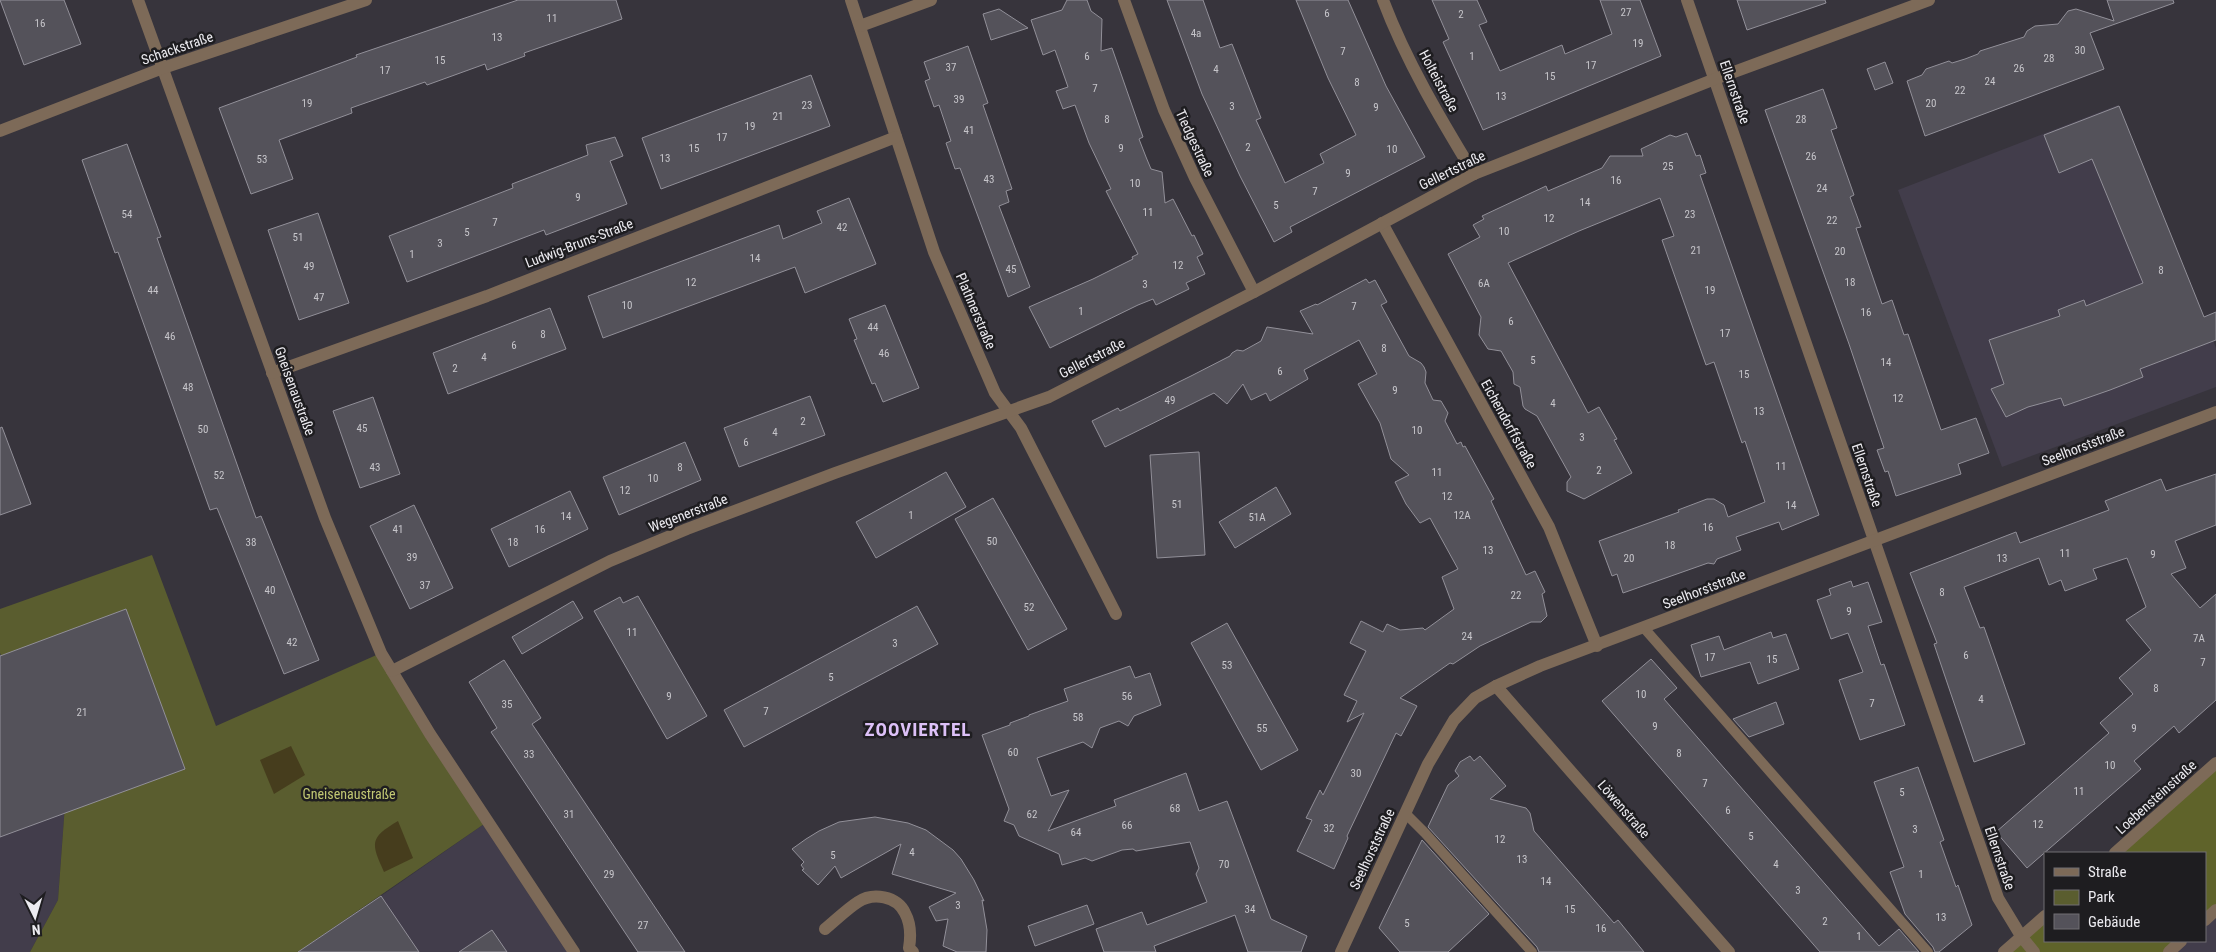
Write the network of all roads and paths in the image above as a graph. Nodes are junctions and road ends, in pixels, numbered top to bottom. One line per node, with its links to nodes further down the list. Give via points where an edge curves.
1 (138, 0): 10 (street, Gneisenaustraße)
2 (366, 0): 10 (street, Schackstraße)
3 (851, 0): 9 (street, Plathnerstraße)
4 (931, 0): 9 (street)
5 (1124, 0): 16 (street, Tiedgestraße, via 1164,110)
6 (1383, 0): 14 (street, Holteistraße, via 1437,112)
7 (1687, 0): 11 (street, Ellernstraße)
8 (1929, 0): 11 (street, Gellertstraße)
9 (860, 26): 13 (street, Plathnerstraße)
10 (163, 68): 12 (street, Schackstraße); 17 (street, Gneisenaustraße)
11 (1715, 79): 14 (street, Gellertstraße); 20 (street, Ellernstraße)
12 (0, 131)
13 (896, 137): 17 (street, Ludwig-Bruns-Straße, via 487,296); 18 (street, Plathnerstraße, via 934,252 994,393)
14 (1474, 174): 15 (street, Gellertstraße)
15 (1382, 223): 16 (street, Gellertstraße); 23 (street, Eichendorffstraße, via 1549,527)
16 (1254, 292): 18 (street, Gellertstraße, via 1049,397)
17 (272, 374): 24 (street, Gneisenaustraße, via 325,518 381,653)
18 (1008, 412): 21 (street, Plathnerstraße, via 1021,428); 24 (street, Wegenerstraße, via 808,483 610,561)
19 (2216, 412): 20 (street, Seelhorststraße)
20 (1874, 541): 22 (street, Seelhorststraße); 33 (street, Ellernstraße, via 1998,898)
21 (1116, 614)
22 (1644, 628): 23 (street, Seelhorststraße); 40 (lane)
23 (1597, 646): 25 (street, Seelhorststraße)
24 (392, 671): 35 (street, Gneisenaustraße)
25 (1496, 686): 27 (street, Seelhorststraße, via 1475,698 1454,720); 39 (street, Löwenstraße)
26 (2216, 764): 28 (street, Loebensteinstraße)
27 (1405, 813): 37 (street, Seelhorststraße); 38 (lane, via 1426,832)
28 (2116, 852)
29 (2216, 910): 31 (street)
30 (2044, 917): 33 (street)
31 (2206, 919)
32 (825, 929): 36 (street, via 859,901 878,895 893,901 905,912 911,933 909,948)
33 (2021, 936): 41 (street); 42 (street, Ellernstraße)
34 (2180, 942): 43 (street)
35 (574, 952)
36 (913, 952)
37 (1341, 952)
38 (1532, 952)
39 (1729, 952)
40 (1928, 952)
41 (2004, 952)
42 (2034, 952)
43 (2168, 952)

